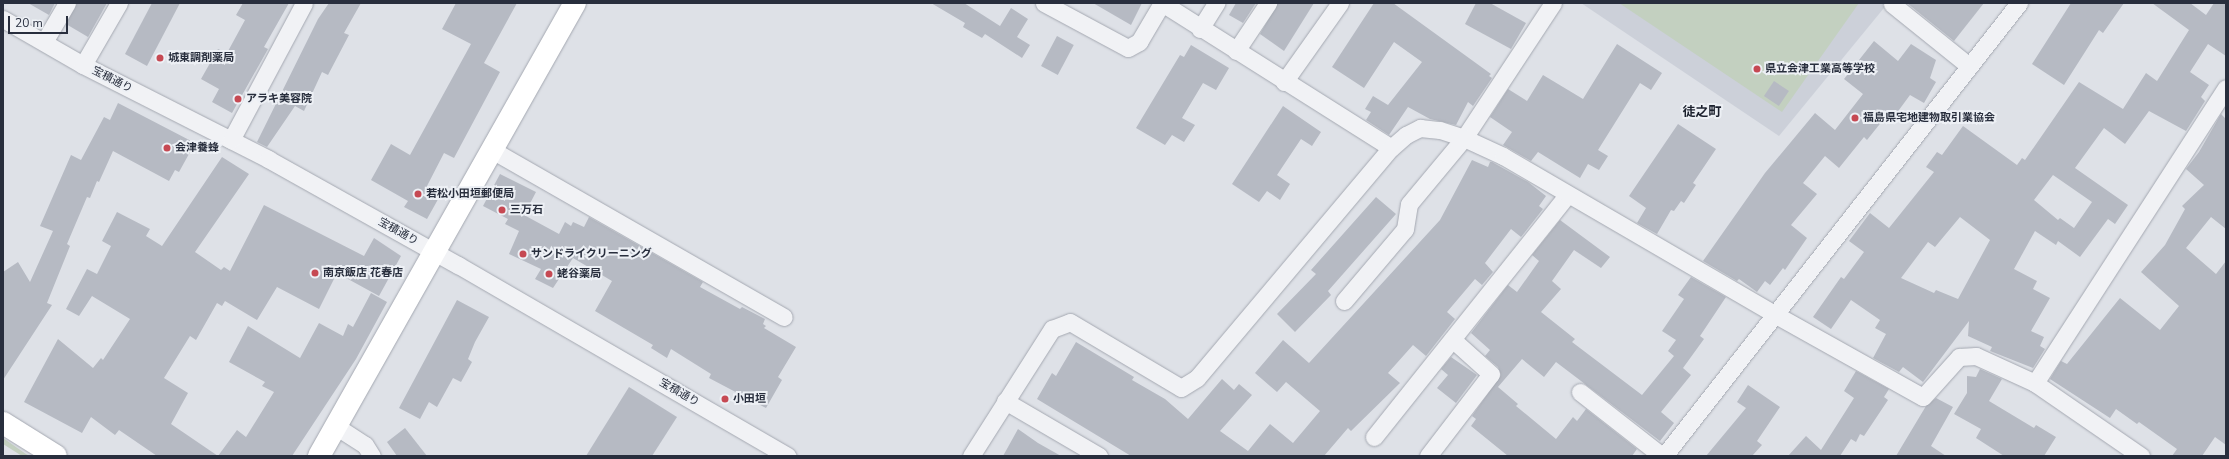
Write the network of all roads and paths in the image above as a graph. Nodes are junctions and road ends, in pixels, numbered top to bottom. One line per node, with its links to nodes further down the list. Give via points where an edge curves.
1 (66, 3): 15 (street)
2 (119, 3): 17 (street)
3 (304, 3): 22 (street)
4 (576, 3): 24 (street)
5 (1162, 3): 10 (street, via 1139,42 1128,48); 14 (street)
6 (1216, 3): 14 (street)
7 (1268, 3): 16 (street)
8 (1553, 3): 21 (street)
9 (2019, 3): 18 (street)
10 (1047, 4)
11 (1892, 4): 18 (street)
12 (1333, 5): 19 (street)
13 (3, 19): 15 (street, 宝積通り)
14 (1200, 29): 16 (street)
15 (44, 42): 17 (street, 宝積通り)
16 (1236, 51): 19 (street)
17 (83, 66): 22 (street, 宝積通り)
18 (1969, 66): 28 (street)
19 (1284, 82): 23 (street)
20 (2226, 88): 31 (street)
21 (1464, 138): 23 (street, via 1440,130 1420,128 1406,135); 25 (street, via 1503,156); 27 (street, via 1409,204 1405,229)
22 (231, 140): 26 (street, 宝積通り)
23 (1391, 148): 33 (street, via 1197,378 1181,388 1070,322 1052,328)
24 (492, 150): 26 (street); 29 (street)
25 (1567, 195): 28 (street); 30 (street)
26 (434, 252): 35 (street); 41 (street, 宝積通り)
27 (1344, 301)
28 (1776, 315): 31 (street, via 1923,397 1959,357 1969,355); 45 (street)
29 (784, 317)
30 (1452, 339): 36 (street); 44 (street, via 1491,374)
31 (2035, 383): 37 (street)
32 (1580, 392): 45 (street)
33 (1005, 401): 42 (street); 43 (street)
34 (3, 423): 38 (street)
35 (337, 427): 39 (street); 40 (street, via 365,445)
36 (1374, 437)
37 (2134, 454)
38 (56, 456)
39 (319, 456)
40 (372, 456)
41 (788, 456)
42 (971, 456)
43 (1099, 456)
44 (1428, 456)
45 (1663, 456)

